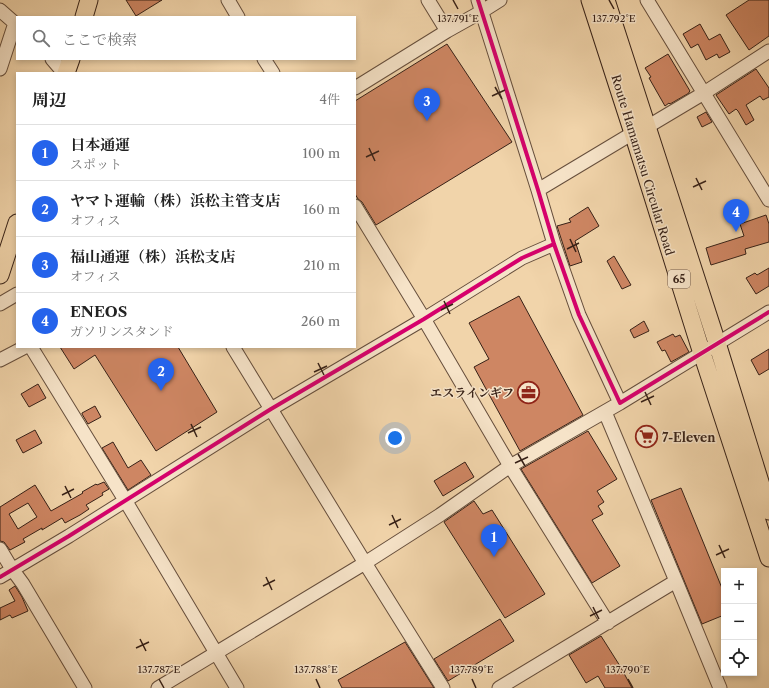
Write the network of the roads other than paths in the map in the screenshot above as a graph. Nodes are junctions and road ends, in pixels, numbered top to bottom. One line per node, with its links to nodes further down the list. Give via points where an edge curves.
1 (89, 0): 10 (main road)
2 (228, 0): 11 (street)
3 (428, 0): 13 (street)
4 (500, 0): 8 (street)
5 (590, 0): 24 (main road, Route Hamamatsu Circular Road / 65)
6 (606, 0): 24 (main road, Route Hamamatsu Circular Road / 65)
7 (647, 0): 23 (street)
8 (479, 6): 13 (street); 25 (street)
9 (0, 10): 12 (street)
10 (84, 16)
11 (237, 16)
12 (16, 24): 18 (street)
13 (446, 31): 22 (street)
14 (769, 51): 23 (street)
15 (53, 60): 19 (street)
16 (71, 60): 20 (main road)
17 (265, 60): 21 (street)
18 (0, 69)
19 (64, 72)
20 (65, 72)
21 (272, 72)
22 (356, 87)
23 (704, 93): 24 (street); 26 (street)
24 (640, 130): 25 (street); 35 (main road, Route Hamamatsu Circular Road / 65); 39 (main road, Route Hamamatsu Circular Road / 65)
25 (538, 190): 29 (street)
26 (769, 200)
27 (356, 208): 34 (street)
28 (16, 226): 30 (main road)
29 (554, 244): 34 (street, via 522,258); 41 (street, via 579,315)
30 (0, 275)
31 (16, 295): 32 (street)
32 (0, 304)
33 (769, 312): 35 (street)
34 (424, 319): 42 (street); 44 (street)
35 (717, 343): 39 (street); 46 (main road, Route Hamamatsu Circular Road / 65)
36 (23, 348): 40 (street)
37 (32, 348): 45 (street)
38 (234, 348): 42 (street)
39 (702, 353): 41 (street); 48 (main road, Route Hamamatsu Circular Road / 65)
40 (0, 360)
41 (620, 403): 43 (street)
42 (271, 409): 45 (street); 49 (street)
43 (605, 412): 44 (street); 52 (street)
44 (510, 466): 49 (street); 53 (street)
45 (125, 500): 50 (street); 54 (street)
46 (769, 510)
47 (0, 549): 50 (street)
48 (769, 558)
49 (365, 563): 54 (street); 58 (street)
50 (12, 569): 51 (street); 55 (street)
51 (0, 577)
52 (676, 581): 53 (street); 60 (street)
53 (608, 623): 59 (street)
54 (216, 653): 56 (street); 57 (street)
55 (85, 688)
56 (158, 688)
57 (237, 688)
58 (443, 688)
59 (499, 688)
60 (720, 688)

